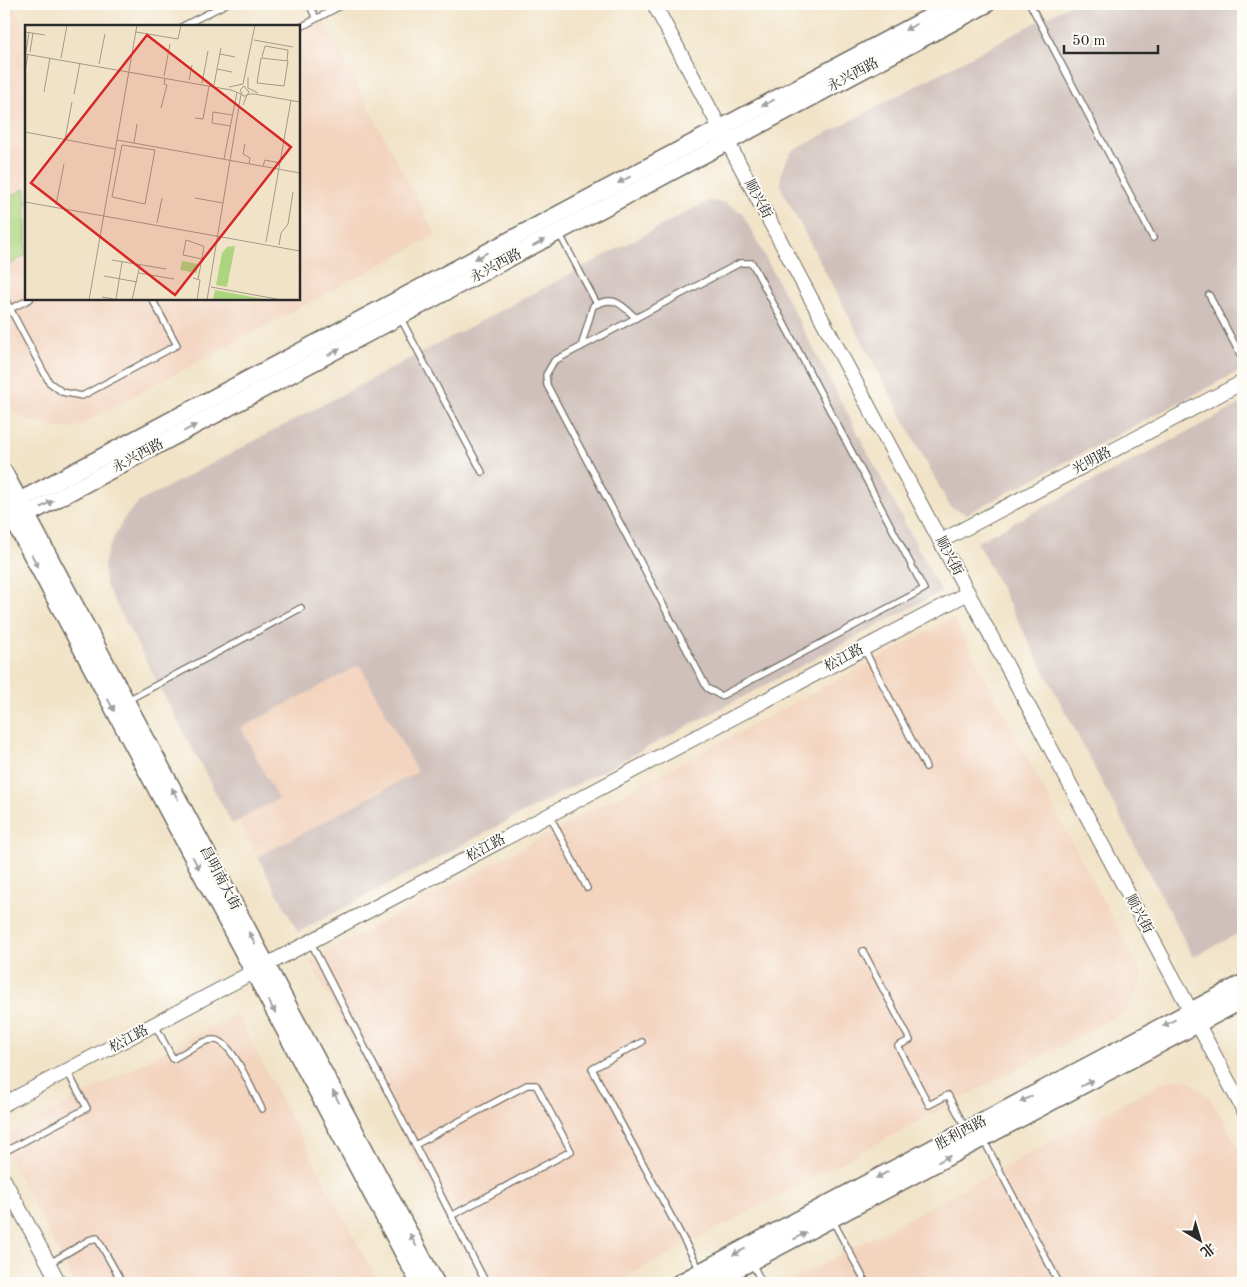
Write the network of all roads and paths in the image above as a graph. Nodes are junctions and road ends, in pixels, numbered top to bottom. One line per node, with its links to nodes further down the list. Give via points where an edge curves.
1 (226, 4): 9 (lane)
2 (309, 4): 8 (lane)
3 (344, 4): 8 (lane)
4 (654, 4): 11 (street, 顺兴街)
5 (954, 4): 11 (main road, 永兴西路, one-way to 11)
6 (986, 4): 11 (main road, 永兴西路)
7 (1030, 4): 13 (lane)
8 (316, 18): 10 (lane)
9 (185, 25)
10 (300, 27)
11 (724, 135): 12 (main road, 永兴西路); 27 (main road, 永兴西路, one-way to 27); 28 (street, 顺兴街)
12 (559, 232): 18 (lane); 20 (main road, 永兴西路, one-way to 12)
13 (1153, 238)
14 (1209, 295): 23 (lane)
15 (4, 297): 19 (lane)
16 (28, 300): 19 (lane)
17 (153, 300): 19 (lane, via 177,345 82,396 62,392 49,382)
18 (597, 304): 21 (lane, via 603,300 614,301); 22 (lane, via 587,321)
19 (10, 309)
20 (400, 317): 26 (lane); 27 (main road, 永兴西路, one-way to 20)
21 (636, 318): 22 (lane); 22 (lane, via 740,263 752,263 924,589 721,696 707,688 547,385 546,375 554,361)
22 (581, 347)
23 (1243, 360)
24 (1243, 382): 28 (street, 光明路)
25 (4, 472): 27 (main road, 昌明南大街)
26 (482, 472)
27 (11, 512): 32 (main road, 昌明南大街); 38 (main road, 昌明南大街, one-way to 38)
28 (941, 541): 29 (street, 顺兴街)
29 (968, 593): 31 (street, 松江路); 41 (street, 顺兴街)
30 (301, 608): 32 (lane)
31 (863, 648): 33 (lane); 34 (street, 松江路)
32 (126, 701): 38 (main road, 昌明南大街, one-way to 32)
33 (926, 767)
34 (549, 814): 35 (lane); 36 (street, 松江路)
35 (586, 888)
36 (310, 942): 38 (street, 松江路); 50 (lane)
37 (863, 951): 48 (lane, via 910,1040 898,1046 929,1106 948,1096)
38 (260, 969): 42 (street, 松江路); 60 (main road, 昌明南大街, one-way to 60); 61 (main road, 昌明南大街, one-way to 38)
39 (1243, 983): 41 (main road, 胜利西路)
40 (1243, 1000): 41 (main road, 胜利西路)
41 (1195, 1018): 47 (street, 顺兴街); 48 (main road, 胜利西路, one-way to 48); 49 (main road, 胜利西路, one-way to 41)
42 (155, 1025): 44 (street, 松江路); 46 (lane, via 173,1059 208,1040 217,1040 228,1046)
43 (642, 1042): 58 (lane, via 592,1069)
44 (67, 1071): 45 (street, 松江路); 51 (lane, via 87,1108)
45 (4, 1104)
46 (262, 1109)
47 (1243, 1109)
48 (967, 1130): 58 (main road, 胜利西路, one-way to 58)
49 (982, 1139): 54 (main road, 胜利西路, one-way to 49); 66 (lane)
50 (415, 1146): 53 (lane); 53 (lane, via 527,1085 536,1085 571,1151)
51 (4, 1152)
52 (4, 1180): 56 (street)
53 (452, 1216): 62 (lane)
54 (832, 1219): 55 (main road, 胜利西路, one-way to 54); 65 (lane)
55 (751, 1262): 58 (main road, 胜利西路); 64 (lane)
56 (48, 1264): 57 (lane, via 97,1238); 59 (street)
57 (119, 1277)
58 (706, 1278): 63 (main road, 胜利西路)
59 (59, 1283)
60 (419, 1283)
61 (436, 1283)
62 (486, 1283)
63 (679, 1283)
64 (762, 1283)
65 (866, 1283)
66 (1059, 1283)

